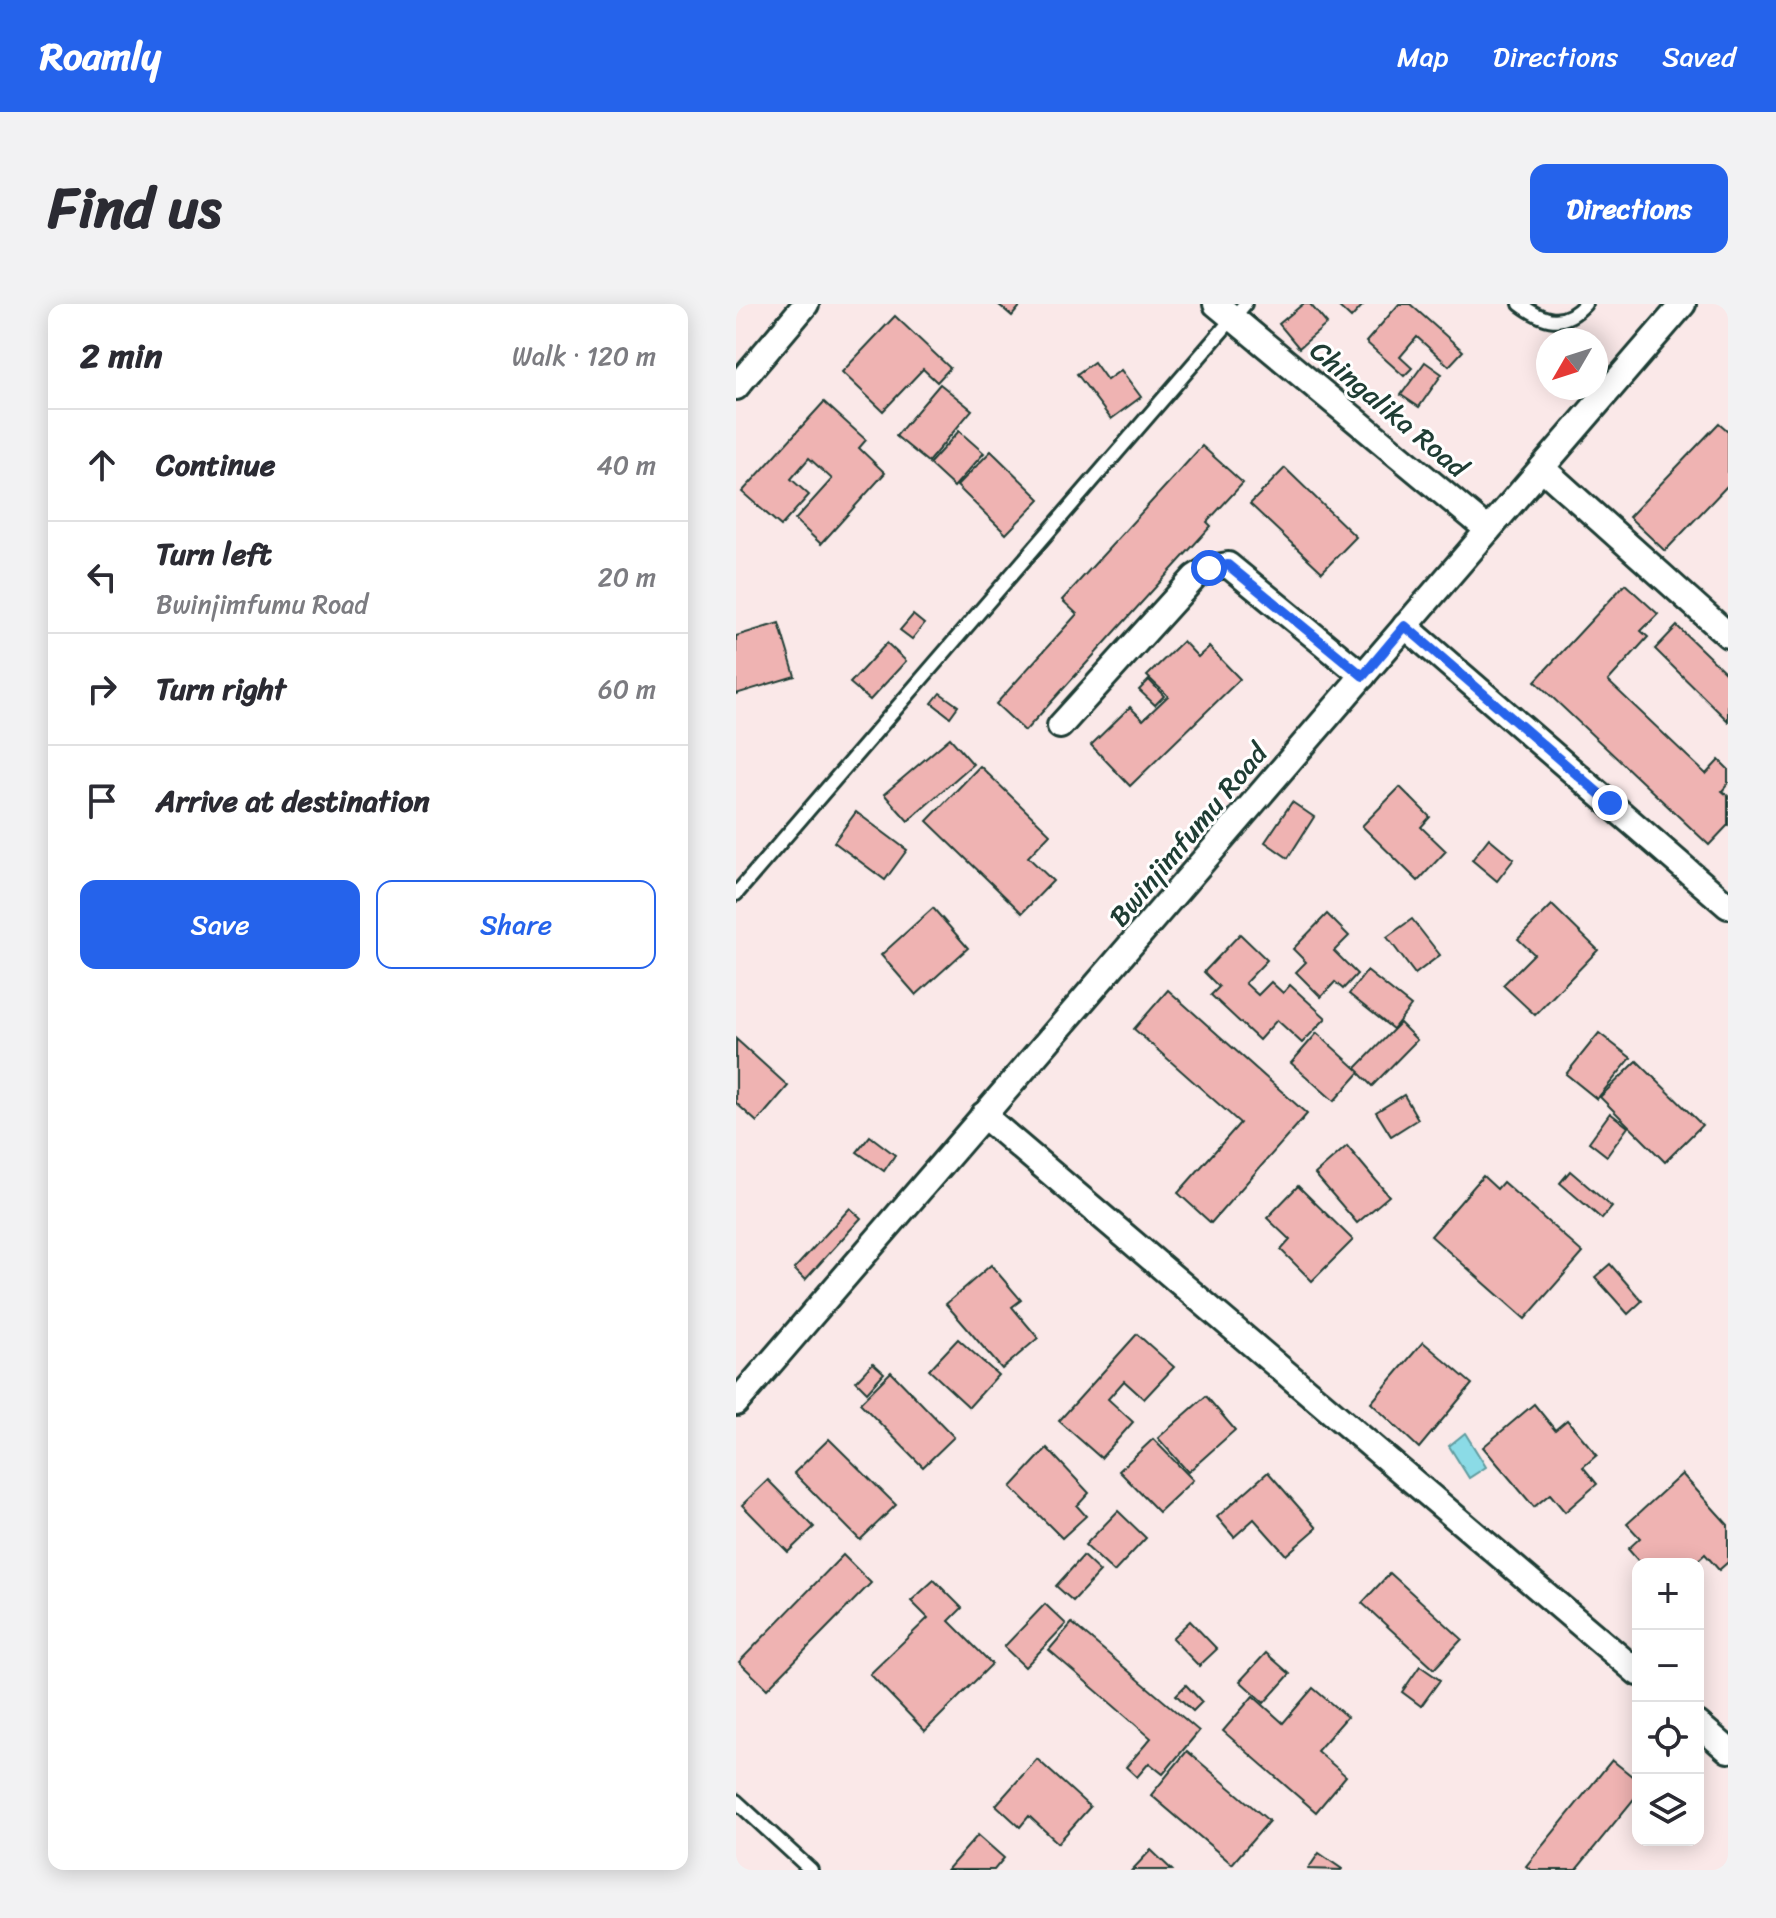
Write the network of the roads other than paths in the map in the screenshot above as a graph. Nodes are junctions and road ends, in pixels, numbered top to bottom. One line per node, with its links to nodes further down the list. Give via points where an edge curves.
1 (806, 304): 6 (street)
2 (1520, 304): 3 (lane, via 1541,320 1558,321 1574,316)
3 (1585, 304)
4 (1683, 304): 7 (street, Bwinjimfumu Road)
5 (1231, 309): 8 (street, Chingalika Road); 13 (lane)
6 (736, 387)
7 (1542, 468): 8 (street, Bwinjimfumu Road); 10 (street)
8 (1488, 530): 9 (street, Bwinjimfumu Road)
9 (1405, 626): 11 (street, Bwinjimfumu Road); 14 (street)
10 (1728, 635)
11 (1363, 676): 12 (street, via 1228,565 1209,568 1195,577); 15 (street, Bwinjimfumu Road)
12 (1060, 726)
13 (736, 894)
14 (1728, 906)
15 (983, 1115): 16 (street, Bwinjimfumu Road); 17 (street)
16 (736, 1403)
17 (1632, 1668)
18 (1704, 1729): 19 (street)
19 (1728, 1750)
20 (736, 1801): 21 (lane)
21 (811, 1870)

